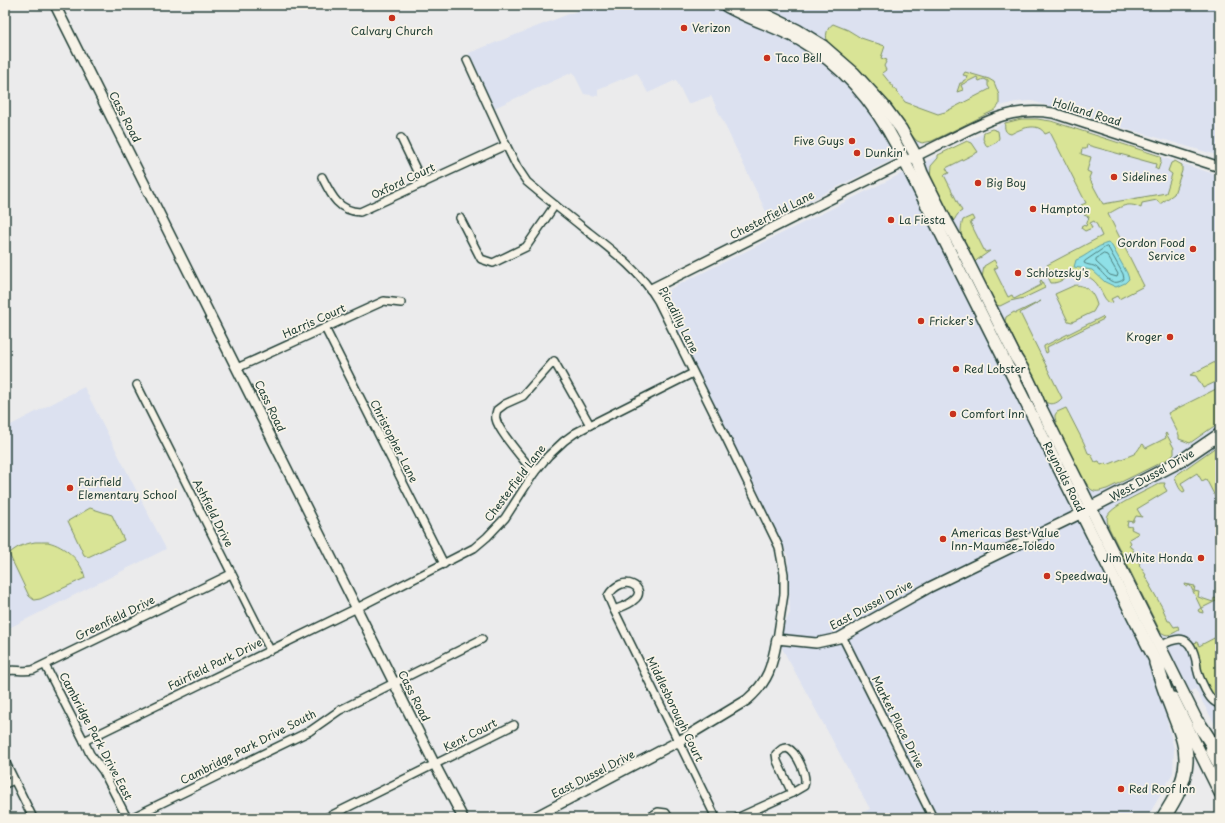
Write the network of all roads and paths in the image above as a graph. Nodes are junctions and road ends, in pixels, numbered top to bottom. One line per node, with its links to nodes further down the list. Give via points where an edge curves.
1 (55, 5): 17 (street, Cass Road)
2 (725, 5): 8 (main road, Reynolds Road, via 799,40 837,68 865,96 881,117)
3 (741, 5): 7 (main road, Reynolds Road, via 797,30 831,52 862,80 893,119)
4 (467, 60): 6 (street, Picadilly Lane)
5 (401, 138): 11 (street)
6 (506, 145): 11 (street, Oxford Court); 12 (street, Picadilly Lane, via 527,182)
7 (916, 156): 8 (street, Holland Road); 9 (street, Holland Road, via 1002,115 1038,111 1053,113); 23 (main road, Reynolds Road, via 1016,358 1033,387)
8 (905, 162): 14 (street, Chesterfield Lane); 23 (main road, Reynolds Road, via 1032,415)
9 (1220, 167)
10 (322, 177): 11 (street, Oxford Court, via 340,205 353,212 365,210)
11 (423, 184)
12 (555, 205): 13 (street, via 526,247 493,263 481,259); 14 (street, Picadilly Lane, via 609,248)
13 (460, 218)
14 (651, 289): 18 (street, Picadilly Lane)
15 (401, 303): 16 (street, Harris Court, via 384,301)
16 (325, 328): 17 (street, Harris Court); 24 (street, Christopher Lane)
17 (237, 368): 26 (street, Cass Road)
18 (693, 373): 20 (street, Chesterfield Lane); 30 (street, Picadilly Lane, via 779,547 784,574 784,594)
19 (137, 385): 25 (street, Ashfield Drive)
20 (590, 425): 22 (street, Chesterfield Lane, via 556,448); 22 (street, via 554,362 523,396 497,410 495,418 515,450)
21 (1220, 434): 23 (main road, West Dussel Drive, via 1174,464)
22 (534, 473): 24 (street, Chesterfield Lane, via 505,518 487,537 474,548)
23 (1086, 510): 28 (street, East Dussel Drive, via 930,587); 31 (main road, Reynolds Road); 33 (main road, Reynolds Road)
24 (444, 564): 26 (street, Chesterfield Lane)
25 (231, 574): 32 (street, Ashfield Drive); 34 (street, Greenfield Drive)
26 (357, 608): 32 (street, Fairfield Park Drive); 36 (street, Cass Road)
27 (614, 610): 27 (street, Middlesborough Court, via 635,600 638,596 636,586 630,582 612,590 608,596); 41 (street, Middlesborough Court)
28 (842, 636): 30 (street, East Dussel Drive, via 816,643); 61 (street, Market Place Drive)
29 (482, 639): 36 (street, Cambridge Park Drive South)
30 (777, 639): 41 (street, East Dussel Drive, via 771,668 762,686 747,700)
31 (1160, 646): 37 (street, via 1178,638 1188,642 1208,695); 38 (main road, Reynolds Road)
32 (270, 650): 40 (street, Fairfield Park Drive)
33 (1156, 663): 49 (main road, Reynolds Road); 62 (highway, via 1186,753 1183,779)
34 (45, 665): 35 (street, Greenfield Drive, via 33,670); 40 (street, Cambridge Park Drive East)
35 (5, 671)
36 (395, 683): 44 (street, Cass Road); 53 (street, Cambridge Park Drive South, via 340,710 310,731)
37 (1220, 704)
38 (1199, 724): 42 (highway); 45 (main road, Reynolds Road)
39 (514, 725): 44 (street, Kent Court)
40 (84, 741): 52 (street, Cambridge Park Drive East)
41 (679, 741): 50 (street, East Dussel Drive); 59 (street, Middlesborough Court)
42 (1220, 756)
43 (5, 761): 46 (street)
44 (435, 765): 54 (street, Kent Court); 55 (street, Cass Road)
45 (1220, 767)
46 (14, 780): 47 (street); 51 (street)
47 (5, 784)
48 (792, 792): 48 (street, via 804,786 805,776 794,752 787,748 776,754); 60 (street)
49 (1220, 793)
50 (549, 814): 56 (street, East Dussel Drive)
51 (33, 818)
52 (127, 818)
53 (131, 818)
54 (326, 818)
55 (463, 818)
56 (533, 818)
57 (651, 818): 58 (street, via 658,812 666,813)
58 (670, 818)
59 (716, 818)
60 (737, 818)
61 (933, 818)
62 (1163, 818)

